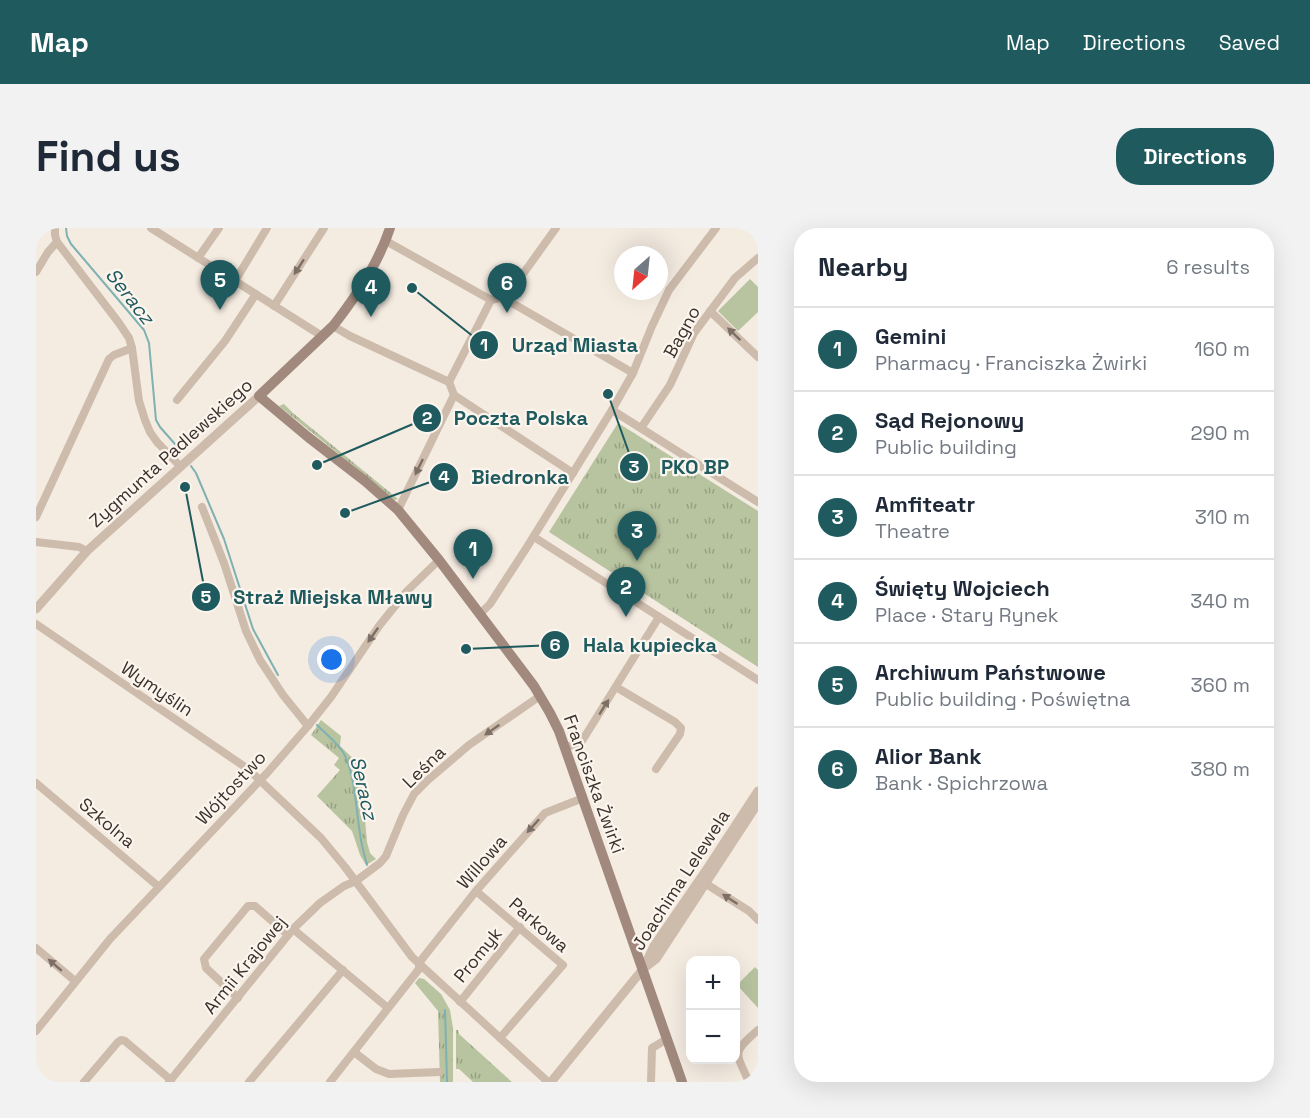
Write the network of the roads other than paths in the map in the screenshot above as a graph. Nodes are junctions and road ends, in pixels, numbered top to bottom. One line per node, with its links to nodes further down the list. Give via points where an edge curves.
1 (55, 228): 10 (street)
2 (151, 228): 11 (street)
3 (219, 228): 11 (street)
4 (267, 228): 14 (street)
5 (324, 228): 18 (street, one-way to 18)
6 (390, 228): 9 (main road, Zygmunta Padlewskiego)
7 (556, 228): 16 (street)
8 (716, 228): 24 (street, via 669,290)
9 (386, 241): 17 (street); 20 (main road, Zygmunta Padlewskiego)
10 (57, 242): 13 (street); 22 (street, via 119,323)
11 (198, 258): 14 (street)
12 (758, 258): 19 (street, Bagno, via 735,278)
13 (36, 272)
14 (235, 280): 15 (street)
15 (256, 294): 18 (street); 28 (street, via 225,341)
16 (505, 299): 17 (street); 24 (street)
17 (491, 300): 25 (street)
18 (274, 306): 21 (street)
19 (710, 311): 23 (street, one-way to 19); 30 (street, Bagno)
20 (336, 322): 21 (main road, Zygmunta Padlewskiego); 25 (street, via 350,336)
21 (322, 336): 27 (main road, Zygmunta Padlewskiego)
22 (132, 348): 31 (street, via 145,420 157,442); 36 (street, via 109,359)
23 (758, 357)
24 (633, 373): 29 (street)
25 (449, 382): 26 (street)
26 (454, 395): 32 (street); 35 (street, one-way to 35)
27 (259, 396): 31 (street, Zygmunta Padlewskiego); 35 (main road, Franciszka Żwirki)
28 (177, 400)
29 (612, 410): 30 (street); 32 (street)
30 (641, 429): 33 (street)
31 (180, 466): 39 (street, Zygmunta Padlewskiego)
32 (573, 473): 37 (street)
33 (758, 502)
34 (202, 507): 48 (street, via 260,660)
35 (398, 510): 40 (main road, Franciszka Żwirki)
36 (36, 517)
37 (534, 537): 42 (street); 43 (street)
38 (36, 542): 39 (street)
39 (87, 551): 41 (street, Zygmunta Padlewskiego)
40 (439, 560): 42 (main road, Franciszka Żwirki); 48 (street, Wójtostwo, one-way to 48, via 379,626)
41 (36, 609)
42 (480, 614): 47 (main road, Franciszka Żwirki)
43 (659, 616): 45 (street); 46 (street)
44 (36, 624): 51 (street, Wymyślin)
45 (758, 680)
46 (616, 687): 49 (street, one-way to 46, via 582,741); 50 (street, via 681,728)
47 (540, 696): 49 (main road, Franciszka Żwirki); 56 (street, Leśna, one-way to 56, via 470,746 414,794 386,856)
48 (308, 726): 51 (street, Wójtostwo)
49 (565, 748): 54 (main road, Franciszka Żwirki)
50 (656, 769)
51 (260, 779): 56 (street, Wymyślin, via 321,838); 58 (street, Wójtostwo)
52 (36, 783): 58 (street, Szkolna)
53 (758, 791): 57 (street, Joachima Lelewela)
54 (583, 798): 59 (street, Willowa, one-way to 59, via 545,813); 65 (main road, Franciszka Żwirki)
55 (758, 803): 57 (street, Joachima Lelewela)
56 (356, 881): 62 (street, Armii Krajowej, via 320,903); 64 (street, Wymyślin)
57 (703, 881): 60 (street, one-way to 57); 65 (street, Joachima Lelewela, via 656,959)
58 (159, 886): 67 (street, Wójtostwo)
59 (476, 891): 61 (street, Parkowa); 64 (street, Willowa)
60 (758, 920)
61 (520, 927): 69 (street, Promyk); 73 (street, Parkowa, via 563,965)
62 (290, 932): 66 (street); 68 (street, Armii Krajowej); 68 (street, via 255,906 248,906 204,959 206,968)
63 (36, 948): 67 (street, one-way to 63)
64 (419, 964): 69 (street, Wymyślin); 70 (street, Willowa)
65 (644, 969): 74 (main road, Franciszka Żwirki); 81 (street, Joachima Lelewela)
66 (343, 970): 70 (street); 79 (street)
67 (75, 981): 72 (street, Wójtostwo)
68 (237, 998): 77 (street, Armii Krajowej)
69 (460, 1002): 73 (street, Wymyślin)
70 (388, 1008): 75 (street, Willowa)
71 (758, 1030): 84 (street, via 738,1054)
72 (36, 1031)
73 (500, 1038): 81 (street, Wymyślin)
74 (667, 1039): 82 (street, via 652,1048); 83 (main road, Franciszka Żwirki)
75 (354, 1052): 76 (street, via 389,1074); 80 (street, Willowa)
76 (439, 1072)
77 (170, 1081): 78 (street, via 121,1040)
78 (84, 1082)
79 (249, 1082)
80 (330, 1082)
81 (549, 1082)
82 (651, 1082)
83 (682, 1082)
84 (749, 1082)

